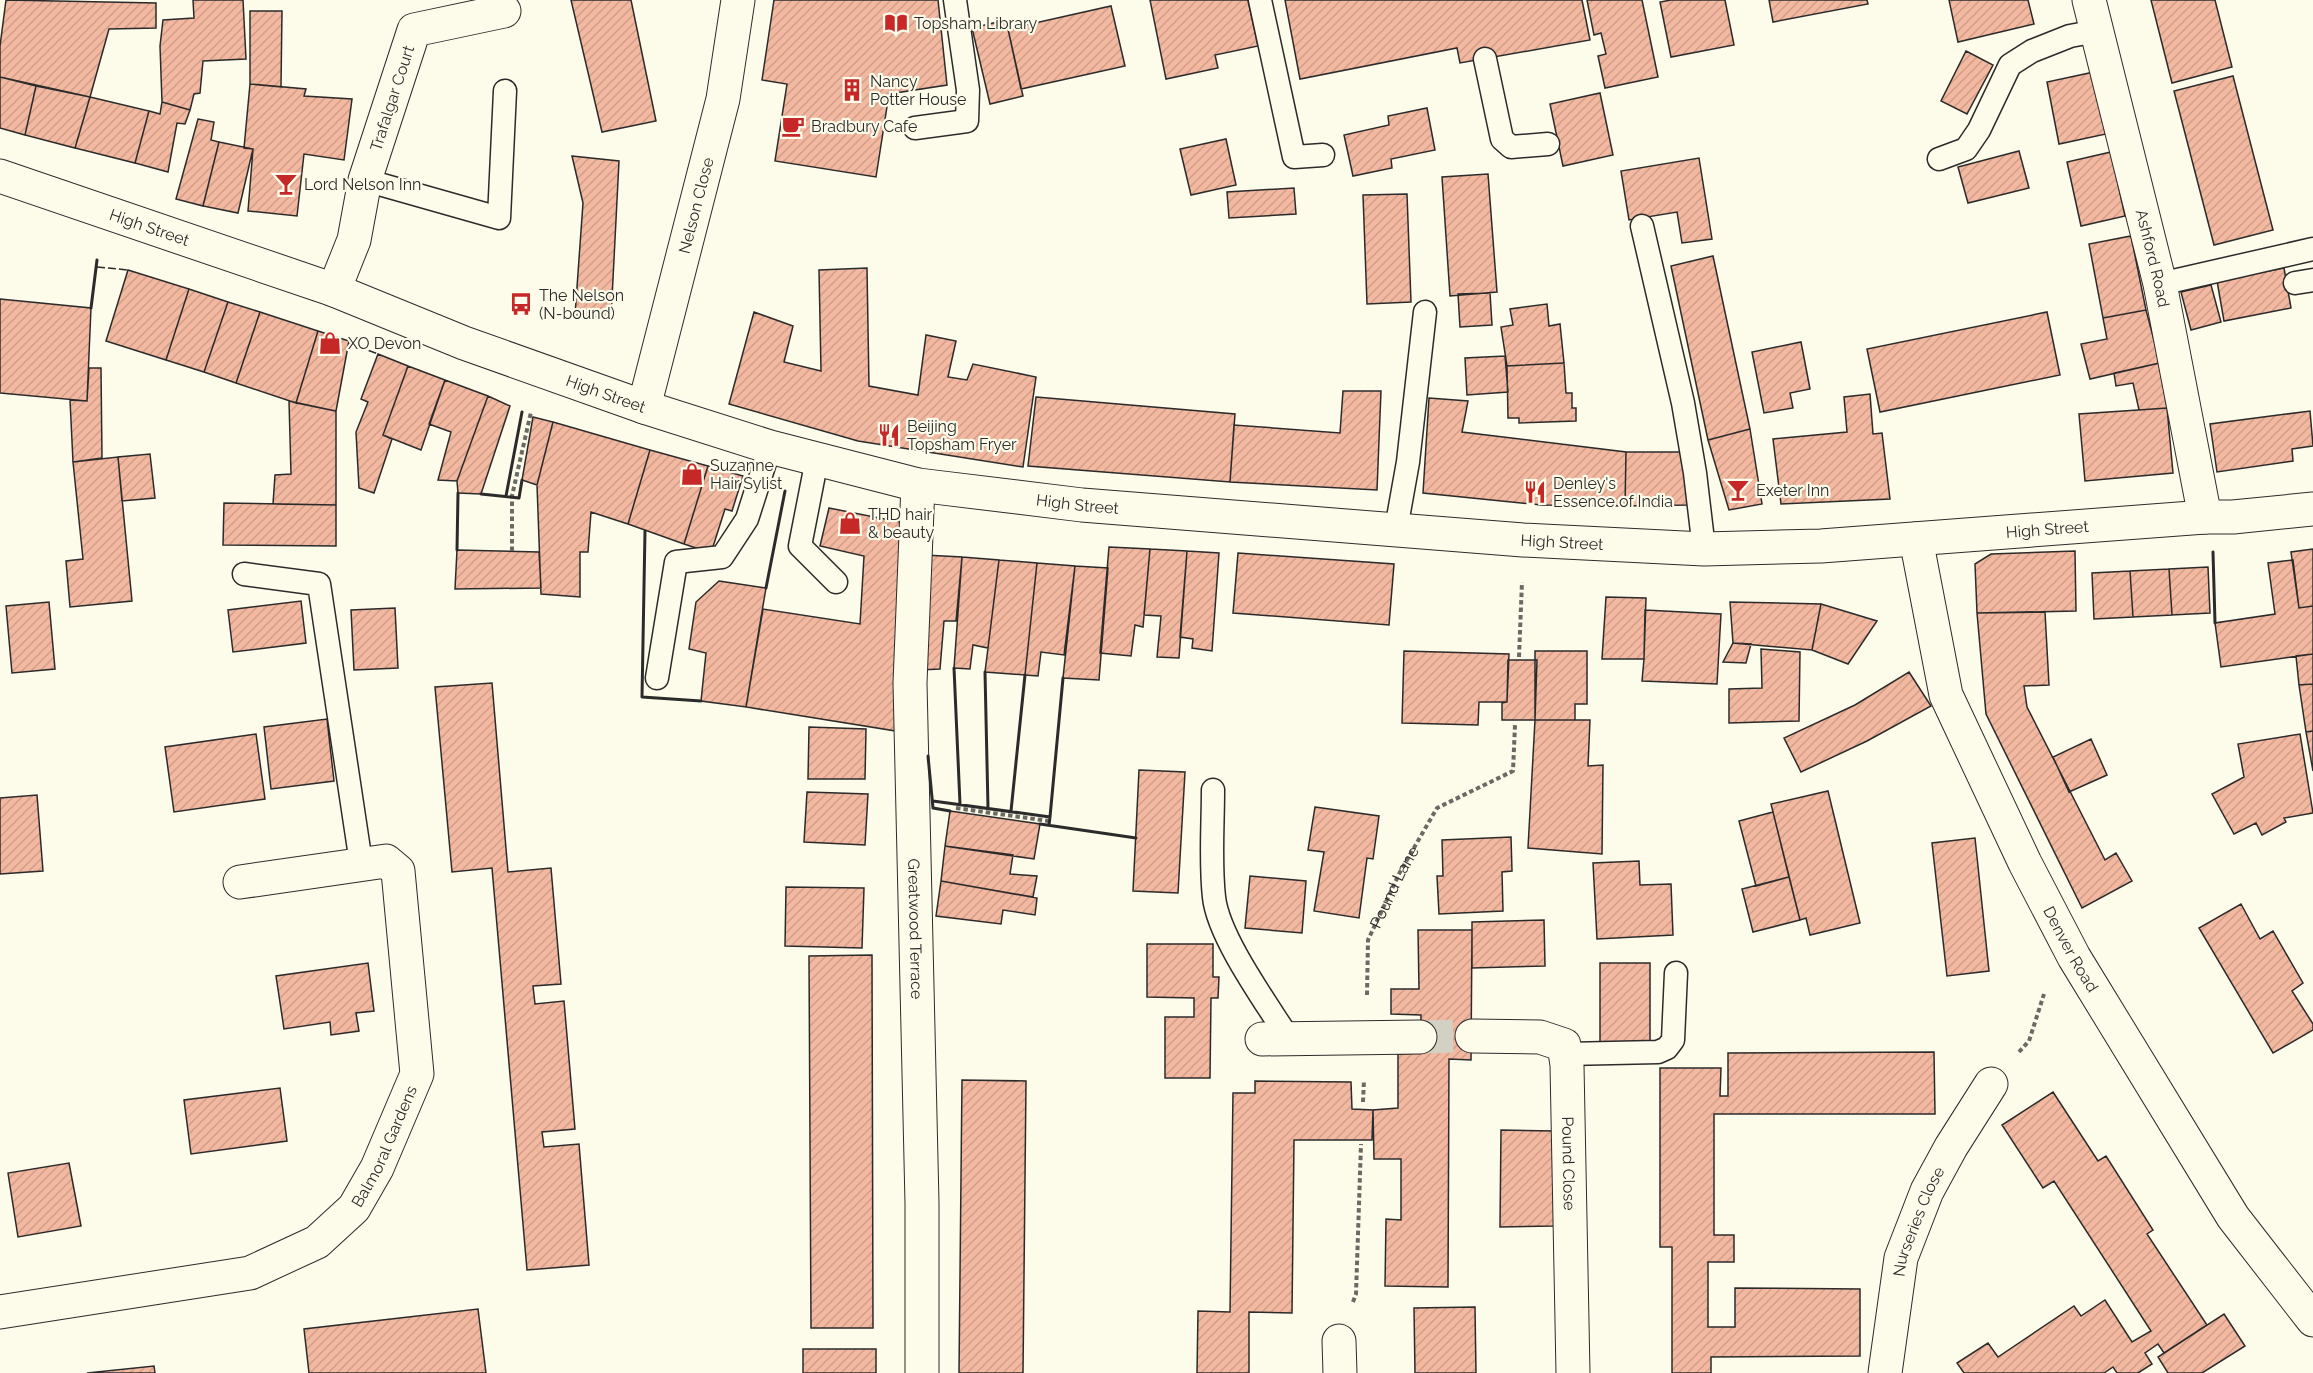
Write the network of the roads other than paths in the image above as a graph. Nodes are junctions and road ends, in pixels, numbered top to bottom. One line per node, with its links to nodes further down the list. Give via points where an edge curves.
1 (738, 0): 19 (street, Nelson Close, via 723,99)
2 (956, 0): 8 (lane, via 968,90 966,121)
3 (1260, 0): 10 (lane, via 1294,156)
4 (504, 10): 13 (street, Trafalgar Court, via 414,30)
5 (2093, 15): 11 (lane, via 2061,40 2010,65 1979,130 1966,148); 16 (street, Ashford Road)
6 (1485, 59): 9 (lane, via 1502,139 1511,147)
7 (505, 91): 13 (lane, via 499,218)
8 (915, 128)
9 (1548, 144)
10 (1323, 155)
11 (1938, 159)
12 (0, 176): 17 (street, High Street)
13 (365, 180): 17 (street, Trafalgar Court, via 354,240)
14 (1642, 226): 27 (lane, via 1683,403)
15 (2313, 249): 16 (lane)
16 (2160, 284): 24 (street, Ashford Road)
17 (334, 290): 19 (street, High Street, via 464,343)
18 (1425, 312): 25 (lane, via 1408,462)
19 (644, 407): 20 (street, High Street)
20 (770, 447): 21 (street, High Street); 30 (lane, via 747,519 722,557 676,562)
21 (817, 459): 22 (street, High Street); 29 (lane, via 800,546)
22 (918, 485): 25 (street, High Street, via 1082,505); 43 (street, Greatwood Terrace, via 910,683)
23 (2313, 509): 24 (street, High Street)
24 (2205, 517): 26 (street, High Street)
25 (1396, 529): 27 (street, High Street)
26 (1916, 539): 27 (street, High Street); 41 (street, Denver Road, via 1946,695 2025,863 2074,957 2233,1217)
27 (1704, 549)
28 (244, 574): 32 (lane, via 319,584)
29 (836, 582)
30 (657, 678)
31 (1213, 790): 37 (lane, via 1214,899)
32 (361, 863): 33 (street, Balmoral Gardens); 40 (street, Balmoral Gardens, via 386,861 398,871 417,1074 354,1208 317,1242 250,1273)
33 (240, 882)
34 (1676, 973): 38 (lane, via 1673,1040 1667,1048 1658,1052)
35 (1472, 1036): 38 (street, via 1540,1037 1564,1045)
36 (1420, 1037): 37 (street)
37 (1276, 1039)
38 (1566, 1054): 45 (street, Pound Close)
39 (1991, 1084): 46 (street, Nurseries Close, via 1927,1191 1901,1258)
40 (0, 1312)
41 (2313, 1320)
42 (1339, 1341): 44 (street)
43 (922, 1373)
44 (1340, 1373)
45 (1573, 1373)
46 (1885, 1373)

